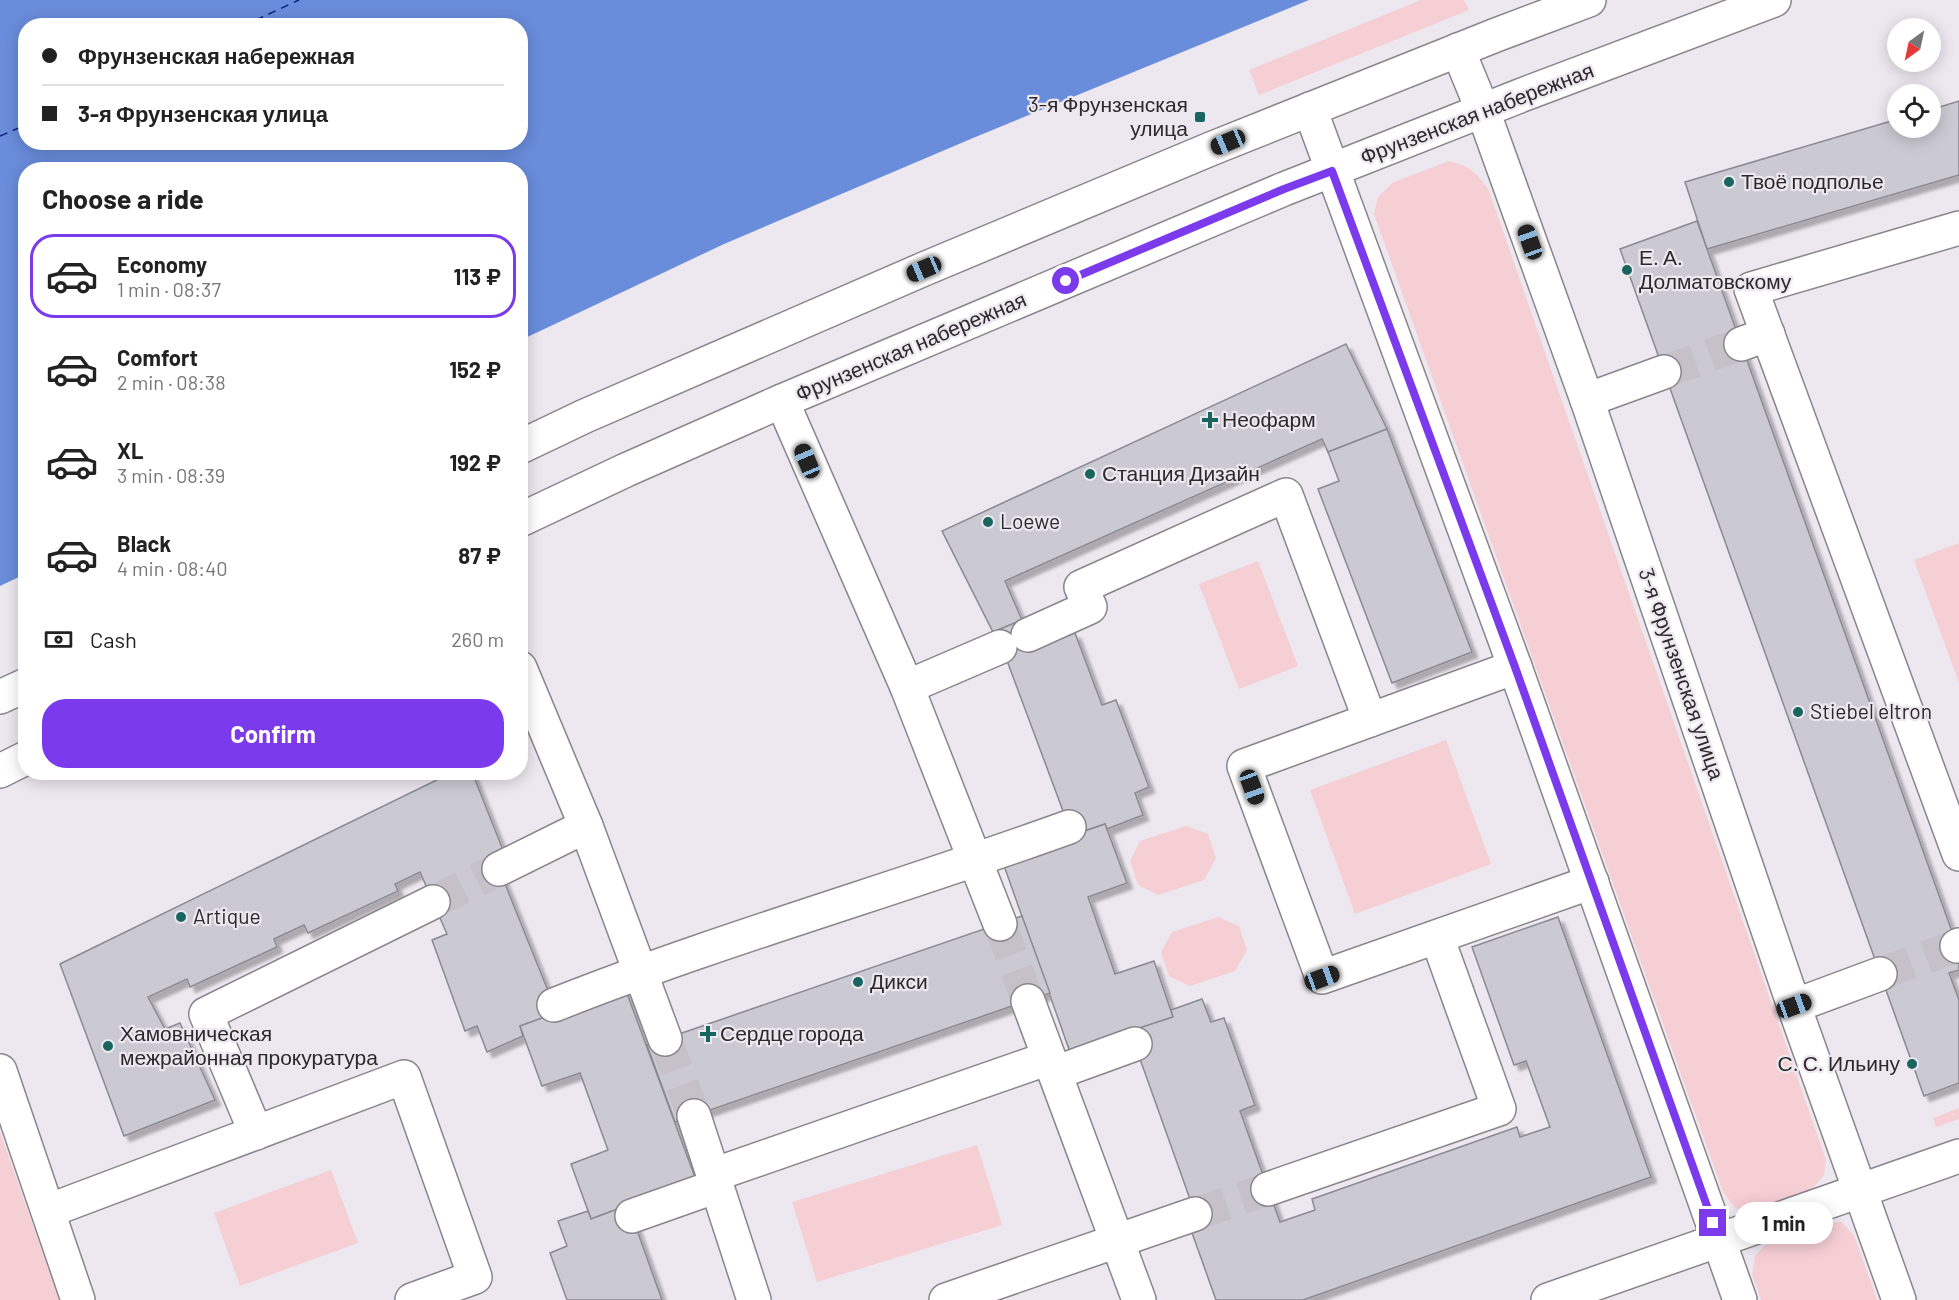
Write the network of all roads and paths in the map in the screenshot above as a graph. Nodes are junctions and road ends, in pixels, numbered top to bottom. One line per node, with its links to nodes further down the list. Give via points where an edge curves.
1 (1589, 0): 3 (street)
2 (1774, 0): 5 (street, Фрунзенская набережная)
3 (1458, 50): 4 (street); 5 (street, 3-я Фрунзенская улица)
4 (1310, 109): 6 (street); 11 (street, via 913,274)
5 (1483, 111): 6 (street, Фрунзенская набережная); 9 (street, 3-я Фрунзенская улица)
6 (1332, 171): 10 (street, Фрунзенская набережная); 13 (street)
7 (1959, 228): 23 (street, via 1751,289 1754,339)
8 (1664, 372): 9 (street)
9 (1587, 400): 34 (street, 3-я Фрунзенская улица)
10 (782, 401): 12 (street, Фрунзенская набережная); 15 (street)
11 (528, 443)
12 (528, 516)
13 (1515, 667): 18 (street); 26 (street)
14 (528, 687): 21 (street)
15 (908, 687): 18 (street, via 1090,607 1081,587 1286,495); 24 (street)
16 (18, 689): 17 (street)
17 (0, 698)
18 (1370, 720): 29 (street, via 1244,766 1322,978)
19 (18, 762): 20 (street)
20 (0, 771)
21 (586, 826): 25 (street); 30 (street)
22 (1069, 827): 24 (street)
23 (1959, 854)
24 (976, 861): 28 (street); 30 (street)
25 (499, 869)
26 (1592, 882): 29 (street); 49 (street)
27 (433, 902): 40 (street, via 206,1014)
28 (1000, 924)
29 (1437, 937): 43 (street, via 1498,1109)
30 (639, 971): 33 (street); 35 (street)
31 (1880, 974): 34 (street)
32 (1028, 1001): 37 (street)
33 (554, 1005)
34 (1794, 1006): 44 (street, 3-я Фрунзенская улица)
35 (665, 1039)
36 (1135, 1044): 37 (street)
37 (1052, 1065): 42 (street); 48 (street)
38 (0, 1071): 45 (street)
39 (694, 1116): 42 (street)
40 (256, 1132): 45 (street); 51 (street, via 404,1077 475,1276)
41 (1959, 1156): 44 (street)
42 (715, 1181): 47 (street); 52 (street)
43 (1269, 1189)
44 (1860, 1191): 49 (street); 57 (street, 3-я Фрунзенская улица)
45 (48, 1211): 50 (street)
46 (1195, 1214): 48 (street)
47 (632, 1216)
48 (1117, 1241): 53 (street); 54 (street)
49 (1719, 1241): 55 (street); 56 (street)
50 (78, 1300)
51 (412, 1300)
52 (754, 1300)
53 (946, 1300)
54 (1139, 1300)
55 (1548, 1300)
56 (1740, 1300)
57 (1899, 1300)

